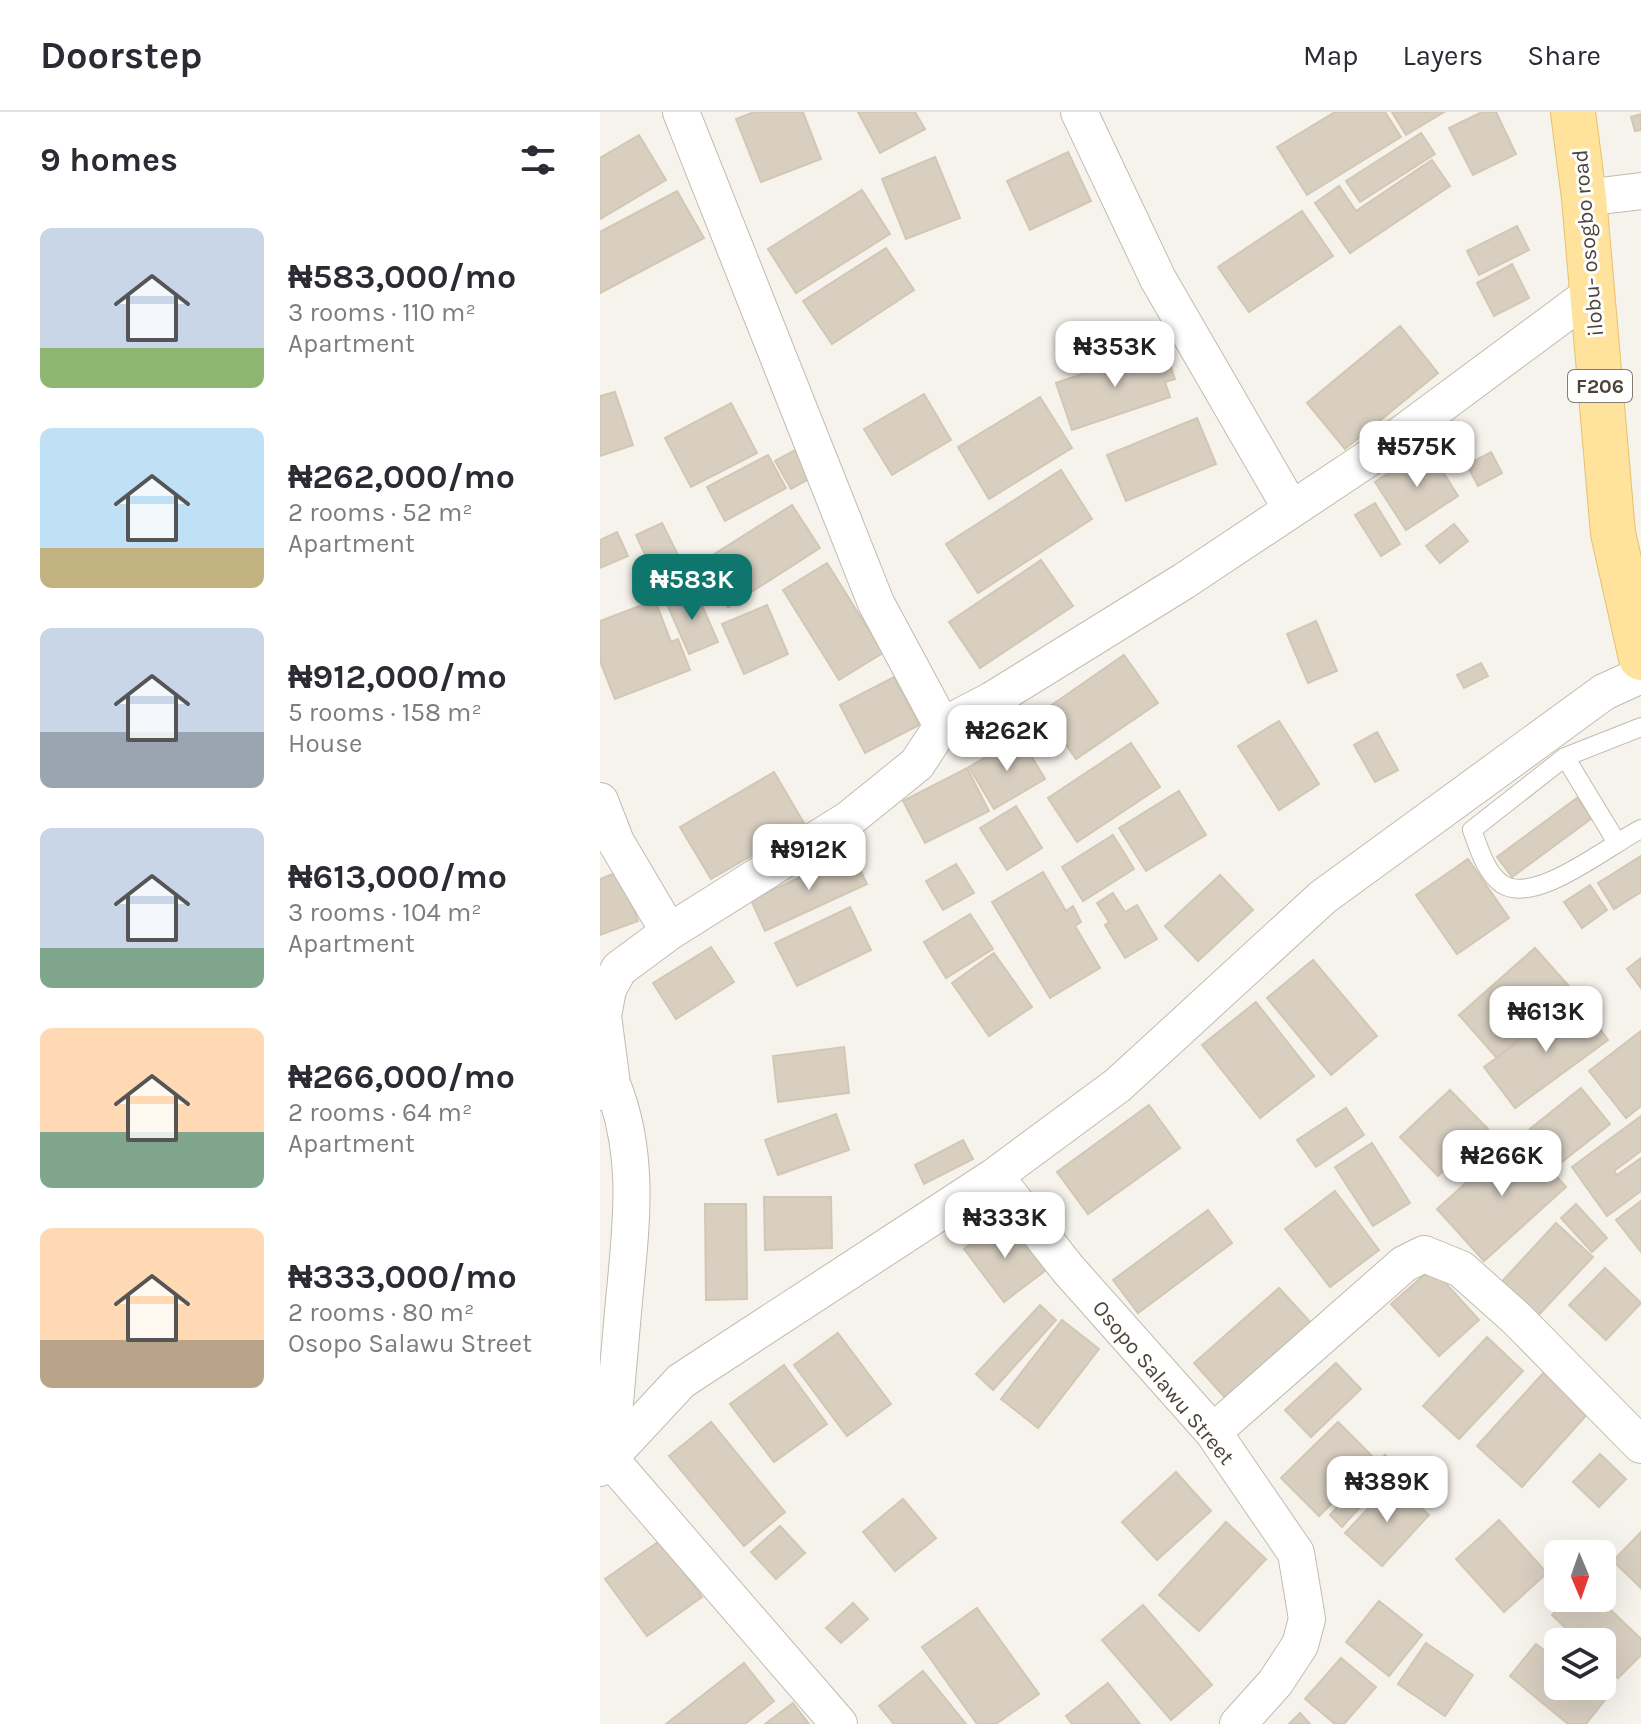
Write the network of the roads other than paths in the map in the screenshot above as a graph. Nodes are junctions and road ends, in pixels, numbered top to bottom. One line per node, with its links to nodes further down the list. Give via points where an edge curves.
1 (681, 112): 10 (street, via 876,603)
2 (1079, 112): 7 (street, via 1158,279)
3 (1573, 112): 5 (main road, ilobu- osogbo road / F206)
4 (1641, 191): 5 (street)
5 (1584, 198): 6 (main road, ilobu- osogbo road / F206)
6 (1592, 293): 7 (street, via 1372,456); 8 (main road, ilobu- osogbo road / F206, via 1613,533)
7 (1290, 507): 10 (street, via 1184,581)
8 (1641, 658)
9 (1641, 675): 18 (street, via 1604,692 1323,897 1118,1085)
10 (942, 726): 16 (street, via 917,764 849,819)
11 (1641, 727): 12 (lane)
12 (1565, 757): 15 (lane); 15 (lane, via 1472,830 1484,861 1500,883 1516,890 1541,887)
13 (600, 801): 16 (street, via 616,842)
14 (1641, 829): 15 (lane)
15 (1616, 841)
16 (669, 932): 17 (street, via 619,969 608,989 603,1016)
17 (606, 1088): 21 (street, via 624,1114 633,1205)
18 (995, 1176): 19 (street, Osopo Salawu Street, via 1068,1269); 21 (street, via 681,1381)
19 (1213, 1432): 20 (street, via 1404,1264 1424,1254 1461,1269); 23 (street, Osopo Salawu Street, via 1296,1553 1307,1619 1300,1645)
20 (1641, 1445)
21 (605, 1464): 22 (street)
22 (839, 1724)
23 (1238, 1724)

